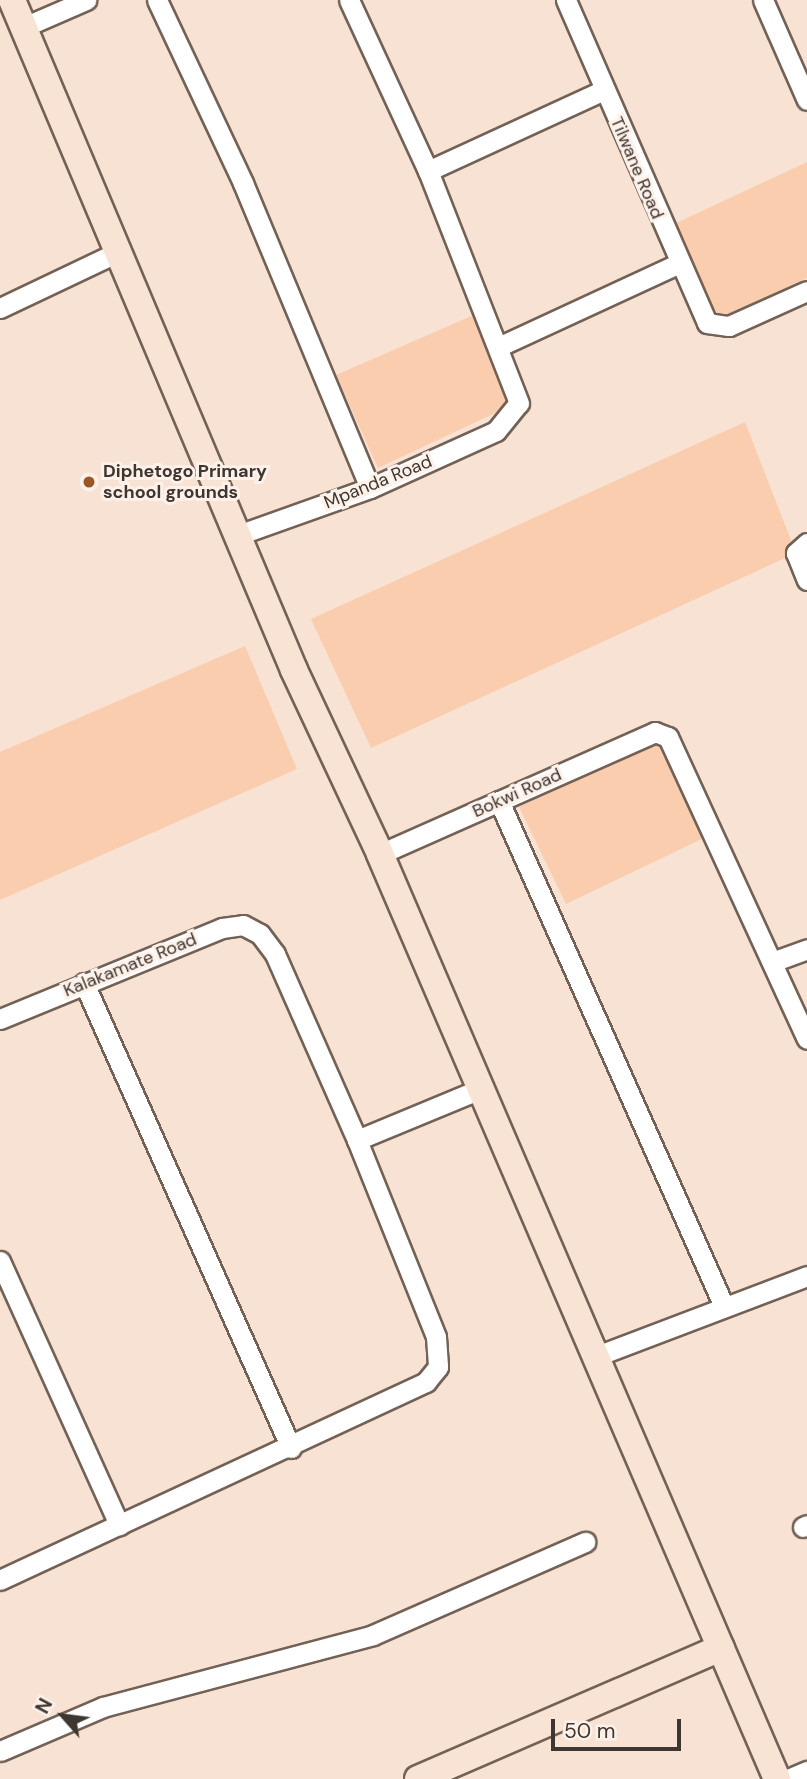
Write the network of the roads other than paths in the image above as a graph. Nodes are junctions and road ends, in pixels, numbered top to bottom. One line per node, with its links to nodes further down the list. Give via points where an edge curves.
1 (12, 0): 7 (street)
2 (86, 0): 7 (street)
3 (157, 0): 16 (street, via 243,183)
4 (349, 0): 10 (street)
5 (566, 0): 8 (street, Tilwane Road)
6 (763, 0): 9 (street)
7 (24, 27): 11 (street)
8 (604, 90): 10 (street); 12 (street, Tilwane Road)
9 (807, 100)
10 (428, 171): 15 (street)
11 (120, 251): 14 (street); 17 (street)
12 (678, 264): 13 (street, Tilwane Road, via 700,315 718,327); 15 (street)
13 (807, 291)
14 (0, 308)
15 (498, 347): 16 (street, Mpanda Road, via 519,402 512,417 496,432)
16 (370, 488): 17 (street, Mpanda Road)
17 (238, 535): 21 (street)
18 (807, 543): 19 (street, via 796,553)
19 (807, 580)
20 (499, 801): 21 (street, Bokwi Road); 23 (street, Bokwi Road, via 655,732 668,737 678,750); 31 (street)
21 (380, 853): 27 (street)
22 (807, 949): 23 (street)
23 (772, 962): 26 (street)
24 (84, 984): 25 (street, Kalakamate Road); 28 (street, Kalakamate Road, via 222,928 243,925 260,933 275,954); 33 (street)
25 (0, 1018)
26 (807, 1039)
27 (480, 1089): 28 (street); 32 (street)
28 (357, 1140): 33 (street, via 436,1337 438,1367 426,1382)
29 (0, 1261): 34 (street)
30 (807, 1276): 31 (street)
31 (723, 1304): 32 (street)
32 (594, 1357): 37 (street)
33 (291, 1448): 34 (street)
34 (118, 1525): 36 (street)
35 (585, 1542): 38 (street, via 373,1635 103,1707)
36 (0, 1580)
37 (721, 1648): 40 (street); 41 (street)
38 (0, 1751)
39 (807, 1771): 42 (street)
40 (418, 1779)
41 (777, 1779)
42 (789, 1779)

